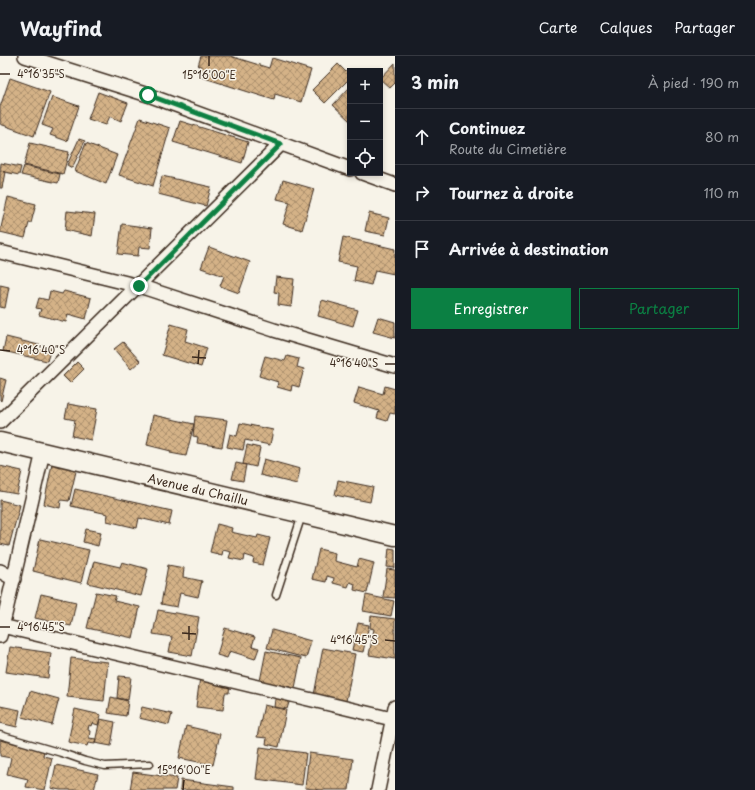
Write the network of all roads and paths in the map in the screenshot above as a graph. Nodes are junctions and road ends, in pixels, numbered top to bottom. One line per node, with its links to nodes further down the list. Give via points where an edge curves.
1 (25, 56): 2 (street, via 148,95)
2 (281, 144): 3 (street); 7 (street)
3 (347, 168)
4 (370, 176): 5 (street)
5 (395, 185)
6 (0, 252): 7 (street)
7 (139, 286): 8 (street); 9 (street)
8 (395, 366)
9 (0, 422)
10 (0, 442): 11 (street, Avenue du Chaillu)
11 (43, 452): 12 (street, Avenue du Chaillu); 15 (street)
12 (302, 514): 13 (street, Avenue du Chaillu); 16 (lane)
13 (395, 536)
14 (0, 571): 15 (street)
15 (14, 579): 17 (street)
16 (276, 595)
17 (1, 631): 18 (street)
18 (394, 713): 21 (street)
19 (0, 735): 20 (lane, via 105,766)
20 (150, 764)
21 (378, 790)

